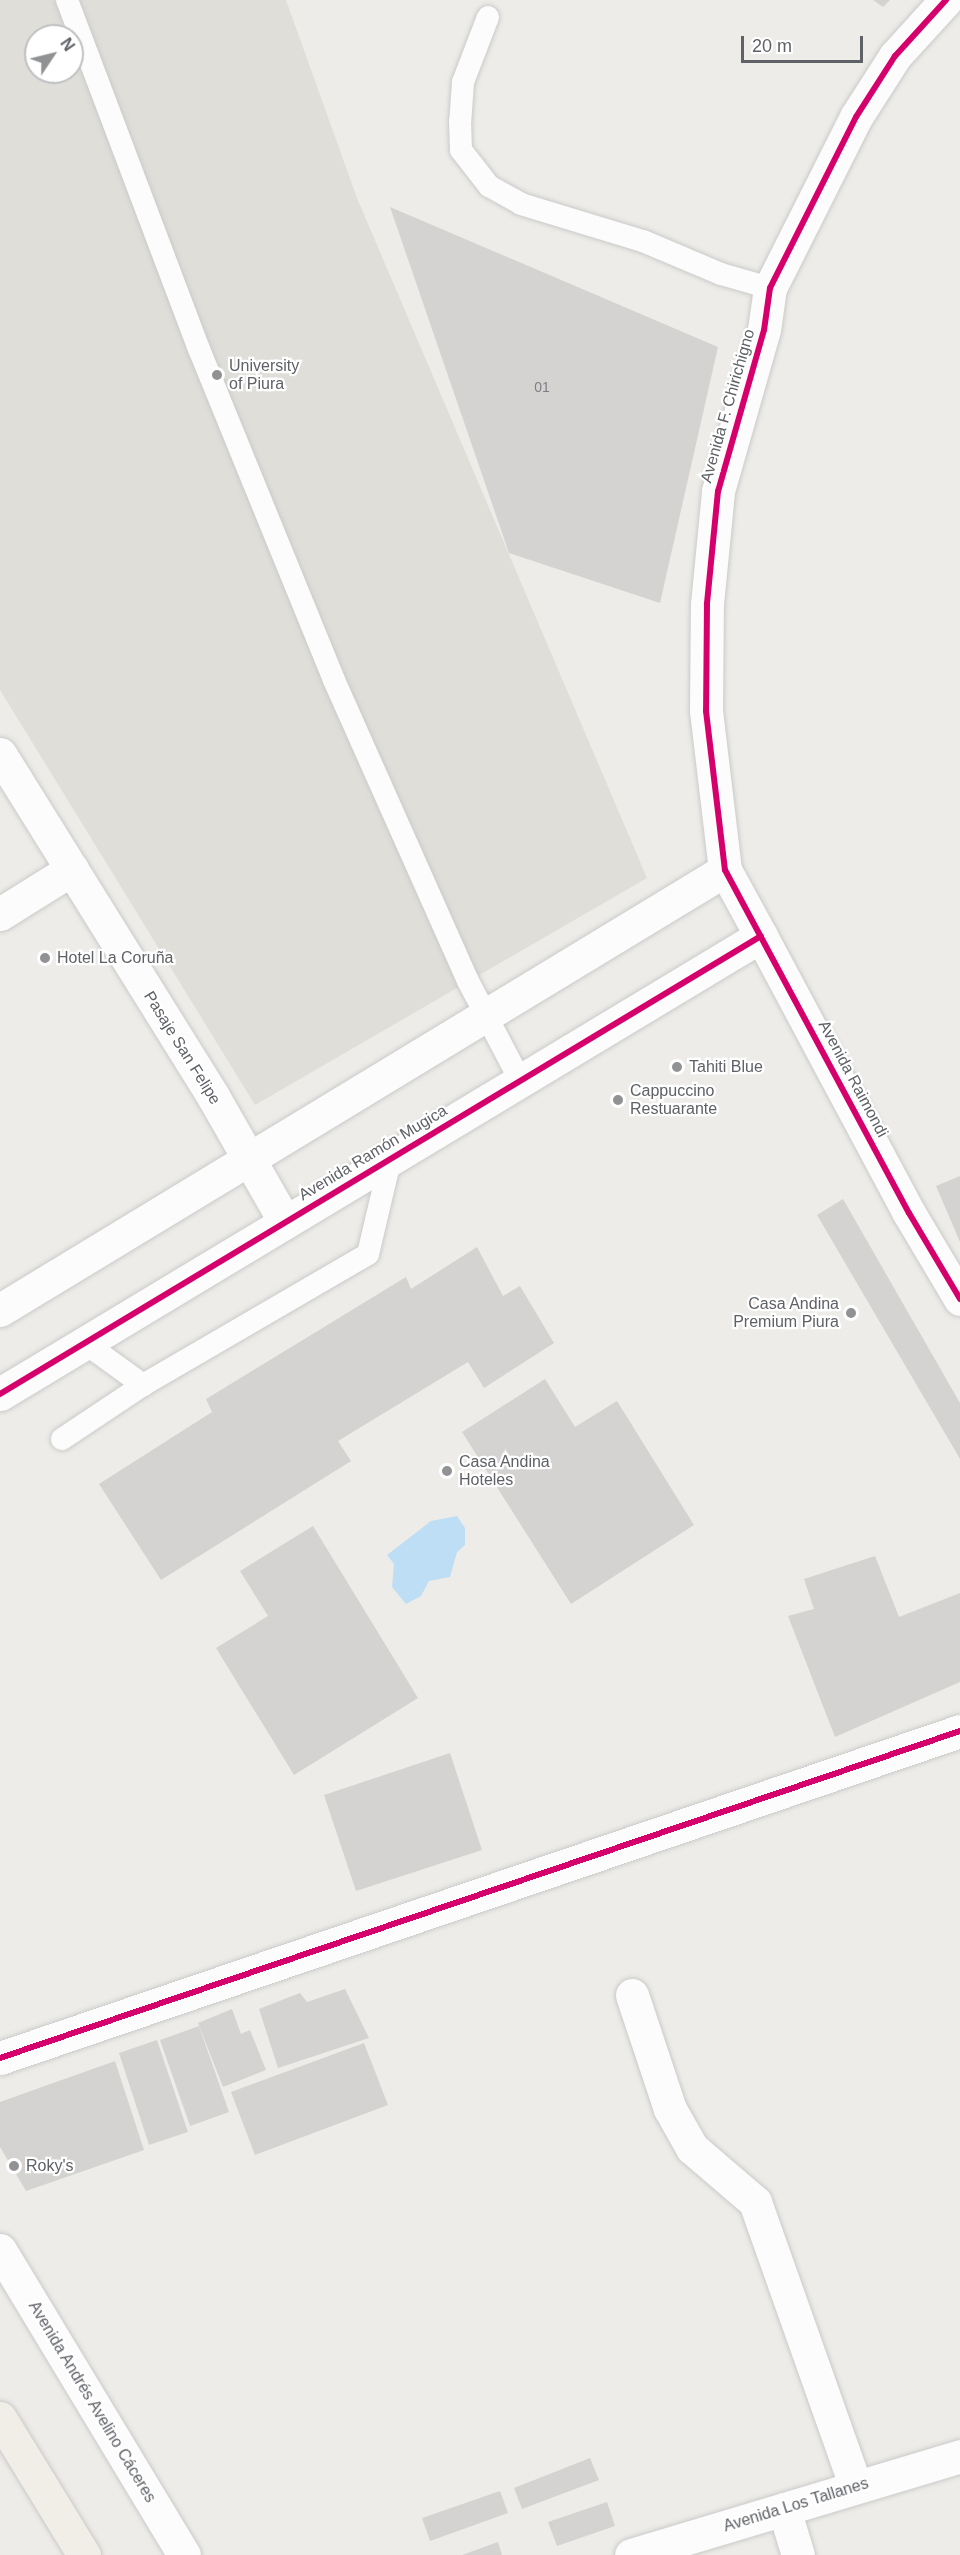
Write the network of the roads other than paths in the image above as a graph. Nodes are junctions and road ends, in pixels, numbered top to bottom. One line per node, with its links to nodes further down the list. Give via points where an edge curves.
1 (67, 0): 10 (lane, via 199,350 334,680)
2 (946, 0): 4 (street, Avenida F. Chirichigno, via 895,56 856,117)
3 (488, 17): 4 (lane, via 463,82 460,150 489,186 521,204 643,241 721,274)
4 (770, 288): 7 (street, Avenida F. Chirichigno, via 764,330 718,490 707,604 706,711)
5 (0, 754): 6 (street, Pasaje San Felipe)
6 (72, 869): 8 (street); 13 (street, Pasaje San Felipe)
7 (725, 870): 9 (street, Avenida Raimondi); 10 (street)
8 (0, 914)
9 (761, 936): 11 (street, Avenida Ramón Mugica); 15 (street, Avenida Raimondi)
10 (486, 1018): 11 (lane); 13 (street)
11 (520, 1080): 12 (street, Avenida Ramón Mugica)
12 (391, 1157): 14 (street, Avenida Ramón Mugica); 18 (lane, via 368,1254)
13 (248, 1160): 14 (street, Pasaje San Felipe); 16 (street)
14 (285, 1222): 17 (street, Avenida Ramón Mugica)
15 (960, 1299)
16 (0, 1310)
17 (85, 1343): 18 (lane); 19 (street, Avenida Ramón Mugica)
18 (143, 1385): 20 (lane)
19 (0, 1394)
20 (62, 1439)
21 (960, 1731): 23 (street)
22 (632, 1995): 27 (street, via 670,2109 692,2148 755,2202)
23 (0, 2058)
24 (0, 2250): 30 (street, Avenida Andrés Avelino Cáceres)
25 (0, 2418): 29 (highway)
26 (960, 2456): 27 (street, Avenida Los Tallanes)
27 (856, 2487): 28 (street, Avenida Los Tallanes)
28 (784, 2509): 31 (street, Avenida Los Tallanes); 32 (street)
29 (84, 2555)
30 (184, 2555)
31 (631, 2555)
32 (798, 2555)

